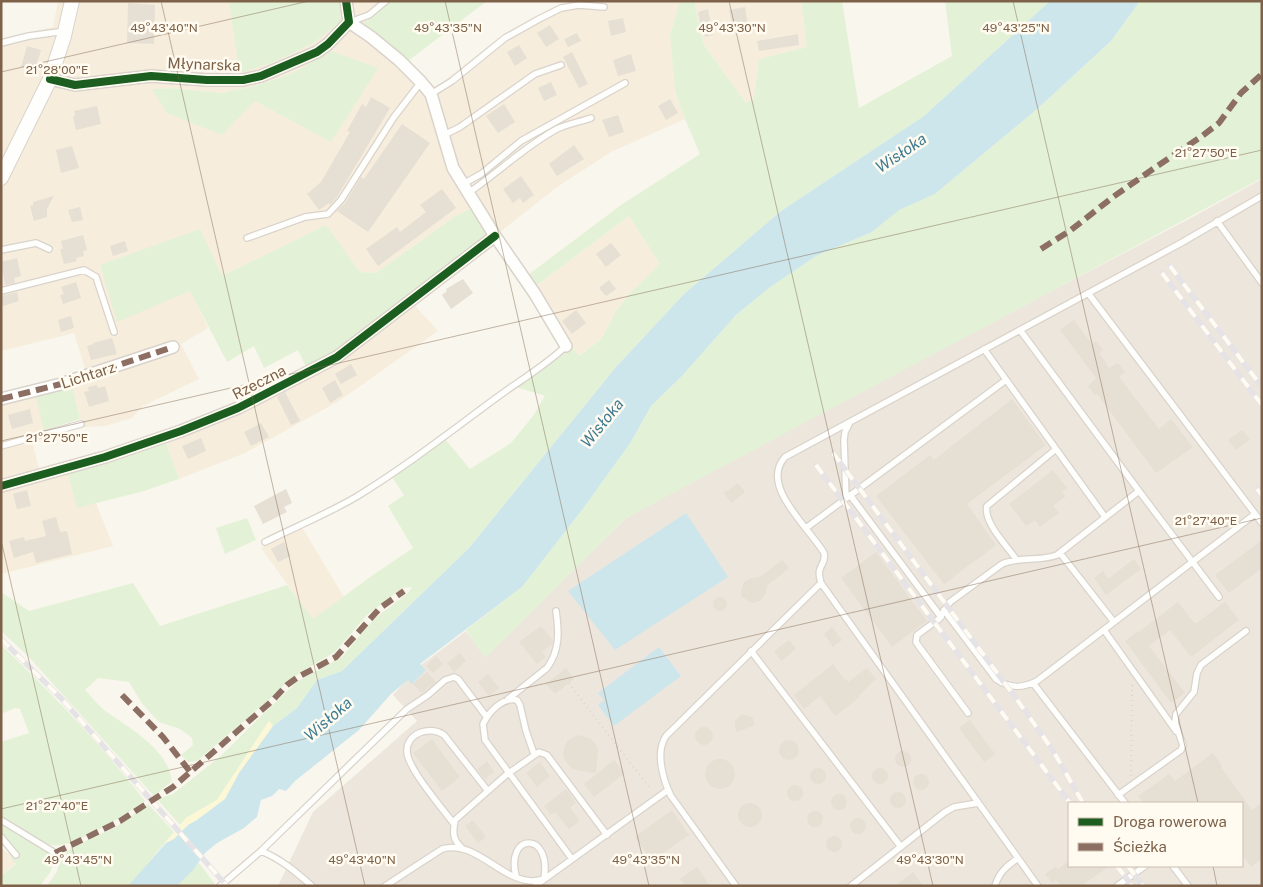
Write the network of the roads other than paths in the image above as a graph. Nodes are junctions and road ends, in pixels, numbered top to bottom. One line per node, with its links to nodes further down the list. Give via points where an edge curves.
1 (72, 1): 6 (street)
2 (346, 1): 5 (street)
3 (386, 1): 5 (lane, Młynarska, via 369,15)
4 (604, 7): 12 (lane, via 579,5 562,8 539,19 505,38)
5 (349, 22): 9 (street, Młynarska, via 316,52 243,80 151,76 74,85); 10 (street, via 399,60)
6 (66, 31): 7 (lane); 9 (street)
7 (1, 43)
8 (561, 65): 14 (lane, via 535,74)
9 (50, 78): 15 (street)
10 (421, 82): 12 (street); 20 (lane, via 342,200 328,214 305,217)
11 (625, 83): 16 (lane, via 521,141)
12 (431, 94): 14 (street)
13 (591, 118): 16 (lane, via 559,128 489,179)
14 (444, 135): 16 (street, via 453,168)
15 (1, 178)
16 (465, 189): 19 (street)
17 (1262, 196): 18 (lane)
18 (1217, 221): 23 (lane); 25 (lane)
19 (495, 236): 28 (street); 37 (street, Rzeczna, via 337,356 238,408 104,457)
20 (247, 238)
21 (49, 249): 22 (lane, via 36,243)
22 (1, 250)
23 (1262, 283)
24 (1, 291): 27 (lane, via 84,270 96,276)
25 (1088, 293): 26 (lane); 40 (lane)
26 (1020, 330): 30 (lane); 38 (lane)
27 (114, 332)
28 (566, 346): 44 (lane, via 440,440 356,497)
29 (173, 347): 32 (street, Lichtarz, via 61,384)
30 (984, 349): 31 (lane); 33 (lane)
31 (1006, 380): 36 (lane); 39 (lane)
32 (1, 399)
33 (850, 422): 39 (lane, via 843,446); 43 (lane, via 785,457 777,469 781,494)
34 (81, 424): 35 (lane)
35 (1, 446)
36 (1056, 449): 41 (lane); 46 (lane, via 987,506 990,523)
37 (1, 486)
38 (1139, 491): 41 (lane); 47 (lane)
39 (848, 497): 43 (lane); 52 (lane)
40 (1255, 514): 42 (lane); 47 (lane)
41 (1105, 517): 45 (lane)
42 (1262, 523)
43 (806, 528): 48 (lane, via 824,553 818,570)
44 (265, 542)
45 (1060, 553): 46 (lane, via 1045,558); 53 (lane)
46 (1016, 559): 50 (lane, via 1002,564 950,602)
47 (1192, 562): 49 (lane); 53 (lane)
48 (821, 583): 56 (lane); 68 (lane)
49 (1218, 598)
50 (944, 610): 52 (lane); 57 (lane, via 996,679 1012,687)
51 (556, 611): 58 (lane, via 558,636 551,662)
52 (941, 617): 59 (lane, via 919,632 916,642)
53 (1114, 622): 54 (lane)
54 (1104, 630): 57 (lane); 61 (lane)
55 (1246, 631): 61 (lane, via 1201,666 1194,692 1176,714 1175,722)
56 (751, 652): 64 (lane, via 664,739 661,758); 74 (lane)
57 (1033, 683): 66 (lane)
58 (507, 701): 60 (lane); 62 (lane, via 517,700 520,705)
59 (968, 712)
60 (486, 716): 63 (lane, via 482,724 485,740); 75 (lane, via 458,679 445,680 407,709)
61 (1182, 738): 66 (lane, via 1181,750)
62 (534, 754): 63 (lane); 71 (lane, via 547,755)
63 (509, 774): 65 (lane); 79 (lane)
64 (668, 790): 71 (lane); 88 (lane)
65 (488, 791): 70 (lane); 70 (lane, via 439,731 426,730 413,737 407,748 409,762)
66 (1118, 794): 67 (lane)
67 (1124, 802)
68 (978, 803): 74 (lane, via 954,807); 78 (lane)
69 (1, 820): 76 (lane)
70 (454, 824): 73 (lane, via 453,835)
71 (606, 835): 79 (lane)
72 (1, 837): 77 (lane)
73 (463, 848): 82 (lane); 86 (lane, via 442,849)
74 (900, 848): 89 (lane)
75 (261, 851): 84 (lane); 85 (lane, via 275,857)
76 (55, 853)
77 (16, 855)
78 (1018, 858): 90 (lane, via 1003,869); 91 (lane)
79 (572, 859): 83 (lane)
80 (1144, 867): 92 (lane)
81 (1174, 867): 93 (lane)
82 (516, 876): 83 (lane, via 531,881); 83 (lane, via 514,862 517,850 530,843 536,844 545,859)
83 (544, 879): 87 (lane)
84 (220, 886)
85 (312, 886)
86 (385, 886)
87 (535, 886)
88 (736, 886)
89 (851, 886)
90 (995, 886)
91 (1038, 886)
92 (1117, 886)
93 (1188, 886)

